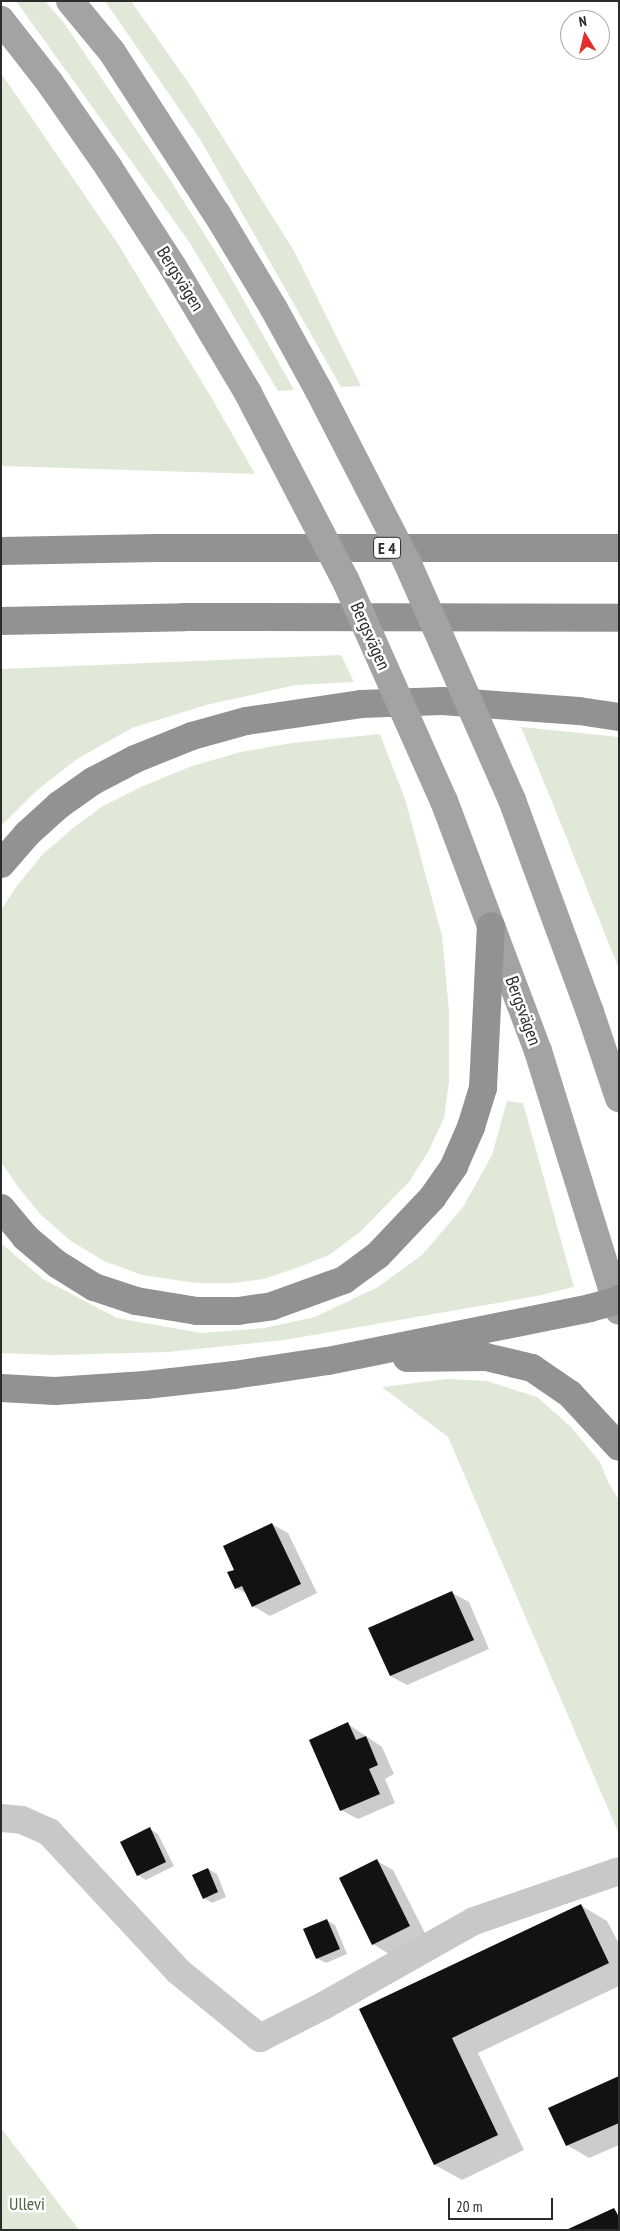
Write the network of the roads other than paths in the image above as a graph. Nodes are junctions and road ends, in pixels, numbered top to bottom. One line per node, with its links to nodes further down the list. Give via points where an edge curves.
1 (70, 1): 10 (main road, bridge, via 112,52 217,214 318,389 407,562 512,800)
2 (1, 20): 9 (main road, Bergsvägen, bridge, via 110,168 248,393 345,579 444,801)
3 (619, 548): 4 (highway, E 4)
4 (1, 551)
5 (619, 618): 6 (highway, via 185,617)
6 (1, 621)
7 (619, 717): 8 (highway, via 442,701 361,704 246,721 192,736 135,759 93,781 59,805)
8 (1, 864)
9 (492, 926): 11 (highway, via 483,1088 471,1128 454,1166 432,1198 378,1255 344,1280 272,1306 238,1311 197,1311 136,1301 94,1286 58,1264 25,1237); 12 (main road, Bergsvägen, via 538,1051)
10 (619, 1098)
11 (1, 1208)
12 (618, 1304): 13 (highway)
13 (328, 1361): 14 (highway, via 145,1385 55,1391); 15 (highway, via 486,1357 532,1368 570,1394)
14 (1, 1388)
15 (619, 1447)
16 (1, 1818): 17 (lane, via 22,1820 48,1832 178,1970 260,2038 474,1921)
17 (619, 1871)

